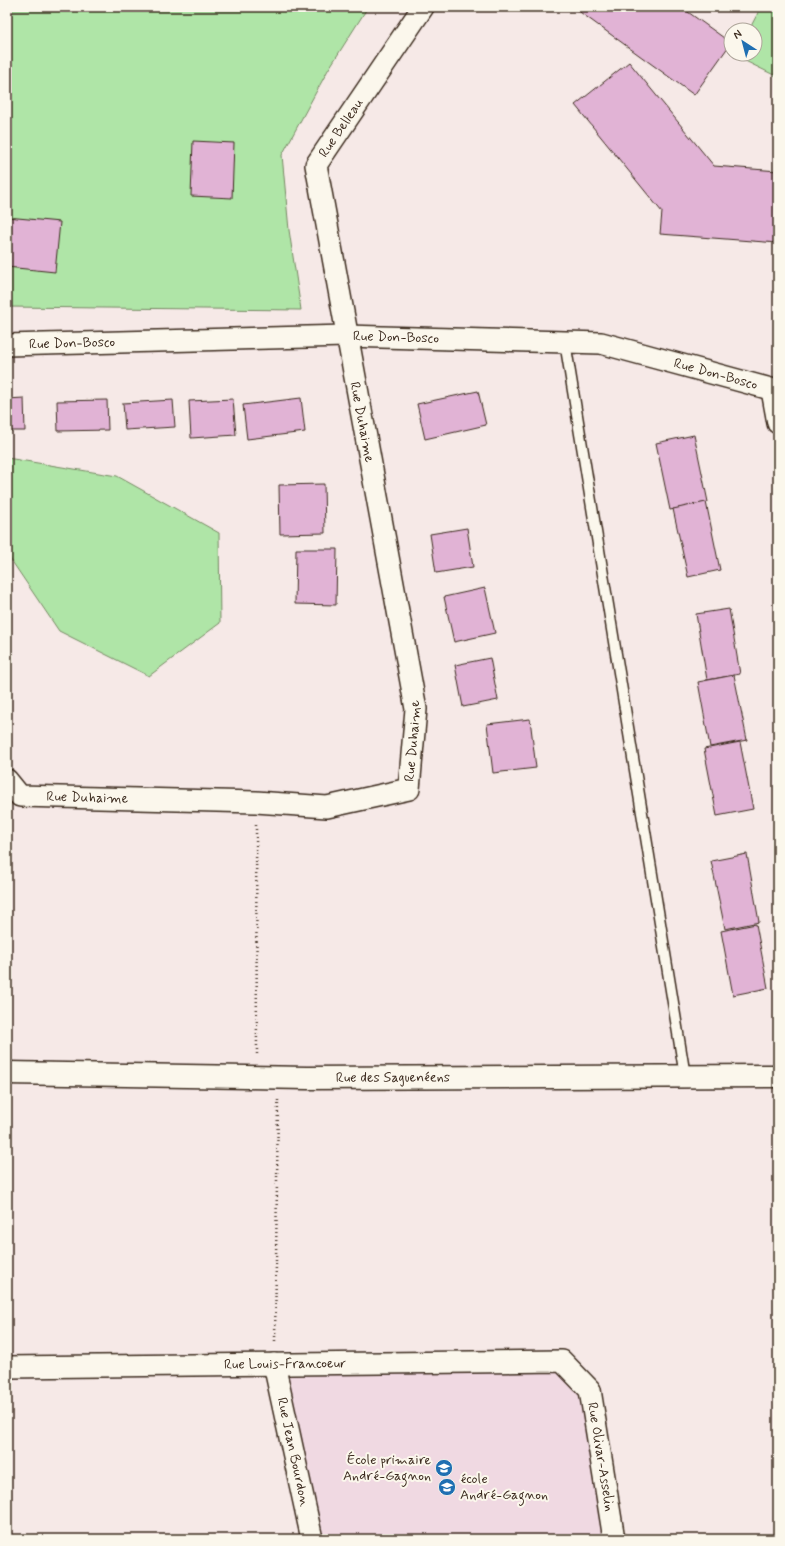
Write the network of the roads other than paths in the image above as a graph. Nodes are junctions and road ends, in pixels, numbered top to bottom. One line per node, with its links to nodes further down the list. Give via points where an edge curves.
1 (423, 7): 2 (street, Rue Belleau, via 316,165)
2 (346, 336): 3 (street, Rue Don-Bosco); 4 (street, Rue Don-Bosco); 7 (street, Rue Duhaime, via 416,708 409,790 327,807 256,802 20,796)
3 (565, 342): 5 (street, Rue Don-Bosco, via 601,343); 9 (lane)
4 (7, 344)
5 (775, 390): 6 (street)
6 (778, 423)
7 (7, 780)
8 (7, 1073): 9 (street, Rue des Saguenéens, via 268,1077)
9 (685, 1076): 10 (street, Rue des Saguenéens)
10 (778, 1076)
11 (562, 1361): 12 (street, Rue Louis-Francoeur); 15 (street, Rue Olivar-Asselin, via 590,1390)
12 (274, 1364): 13 (street, Rue Louis-Francoeur); 14 (street, Rue Jean Bourdon)
13 (7, 1367)
14 (312, 1539)
15 (614, 1539)

